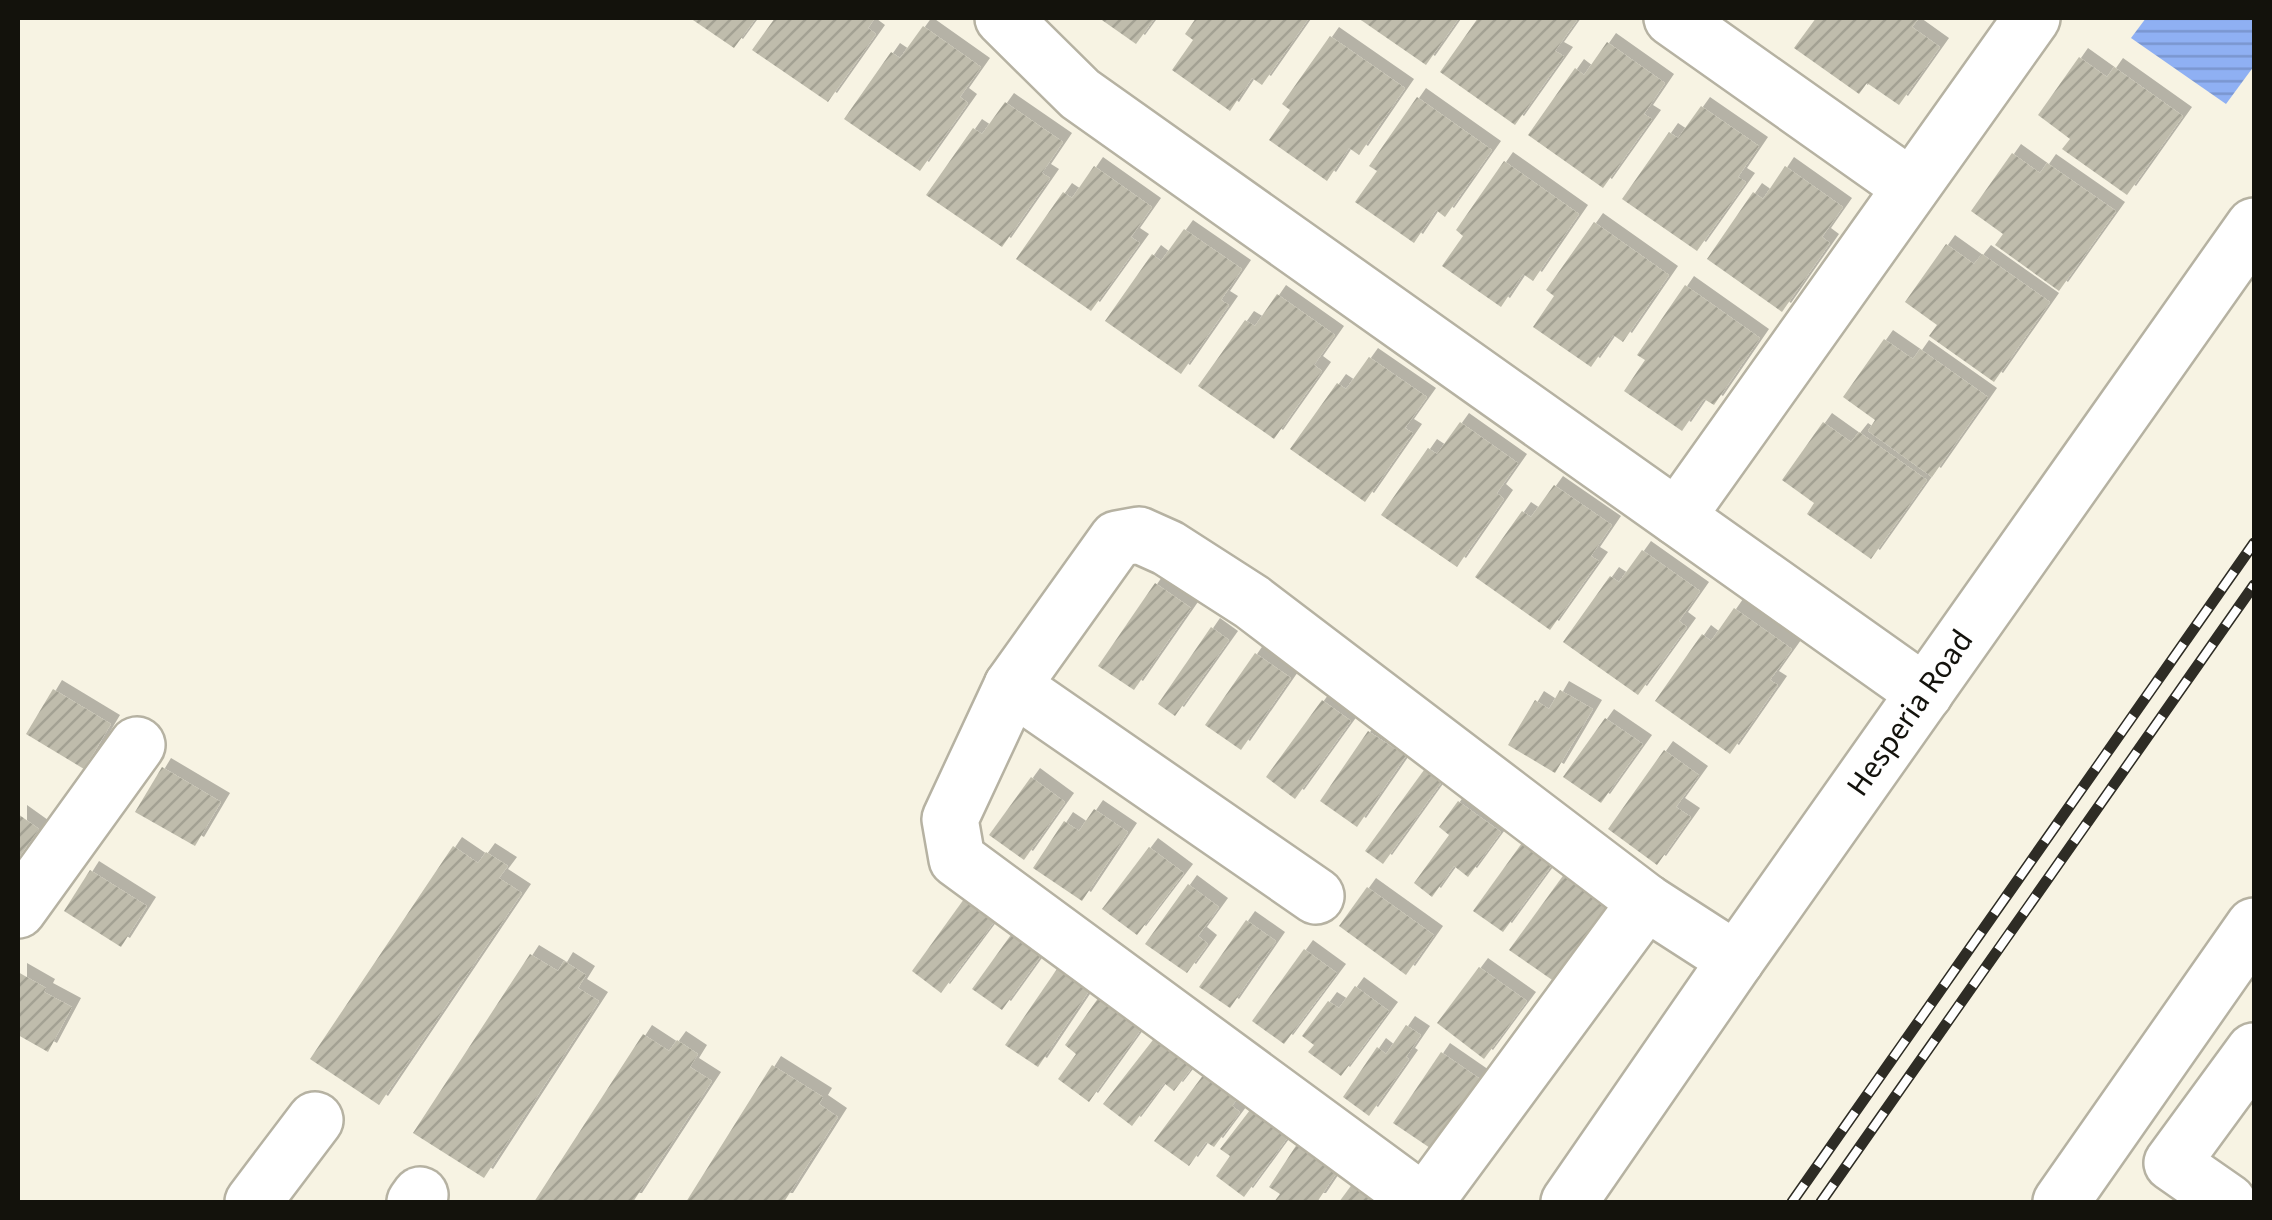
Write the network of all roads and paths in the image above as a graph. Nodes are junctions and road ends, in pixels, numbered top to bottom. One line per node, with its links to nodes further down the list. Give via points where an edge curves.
1 (1003, 18): 6 (street, via 1080,94)
2 (1672, 18): 4 (street)
3 (2032, 18): 4 (street)
4 (1911, 187): 6 (street)
5 (2254, 226): 8 (street, Hesperia Road)
6 (1677, 516): 8 (street)
7 (1012, 686): 10 (street); 11 (street, via 1117,539 1139,534 1252,602); 18 (street, via 950,819 957,858)
8 (1924, 692): 14 (street, Hesperia Road)
9 (137, 745): 12 (street)
10 (1316, 896)
11 (1646, 902): 14 (street); 18 (street)
12 (18, 910)
13 (2254, 926): 20 (street)
14 (1736, 960): 19 (street, Hesperia Road)
15 (2254, 1051): 21 (street, via 2172,1163)
16 (315, 1120): 17 (street)
17 (253, 1202)
18 (1424, 1202)
19 (1569, 1202)
20 (2061, 1202)
21 (2228, 1202)

